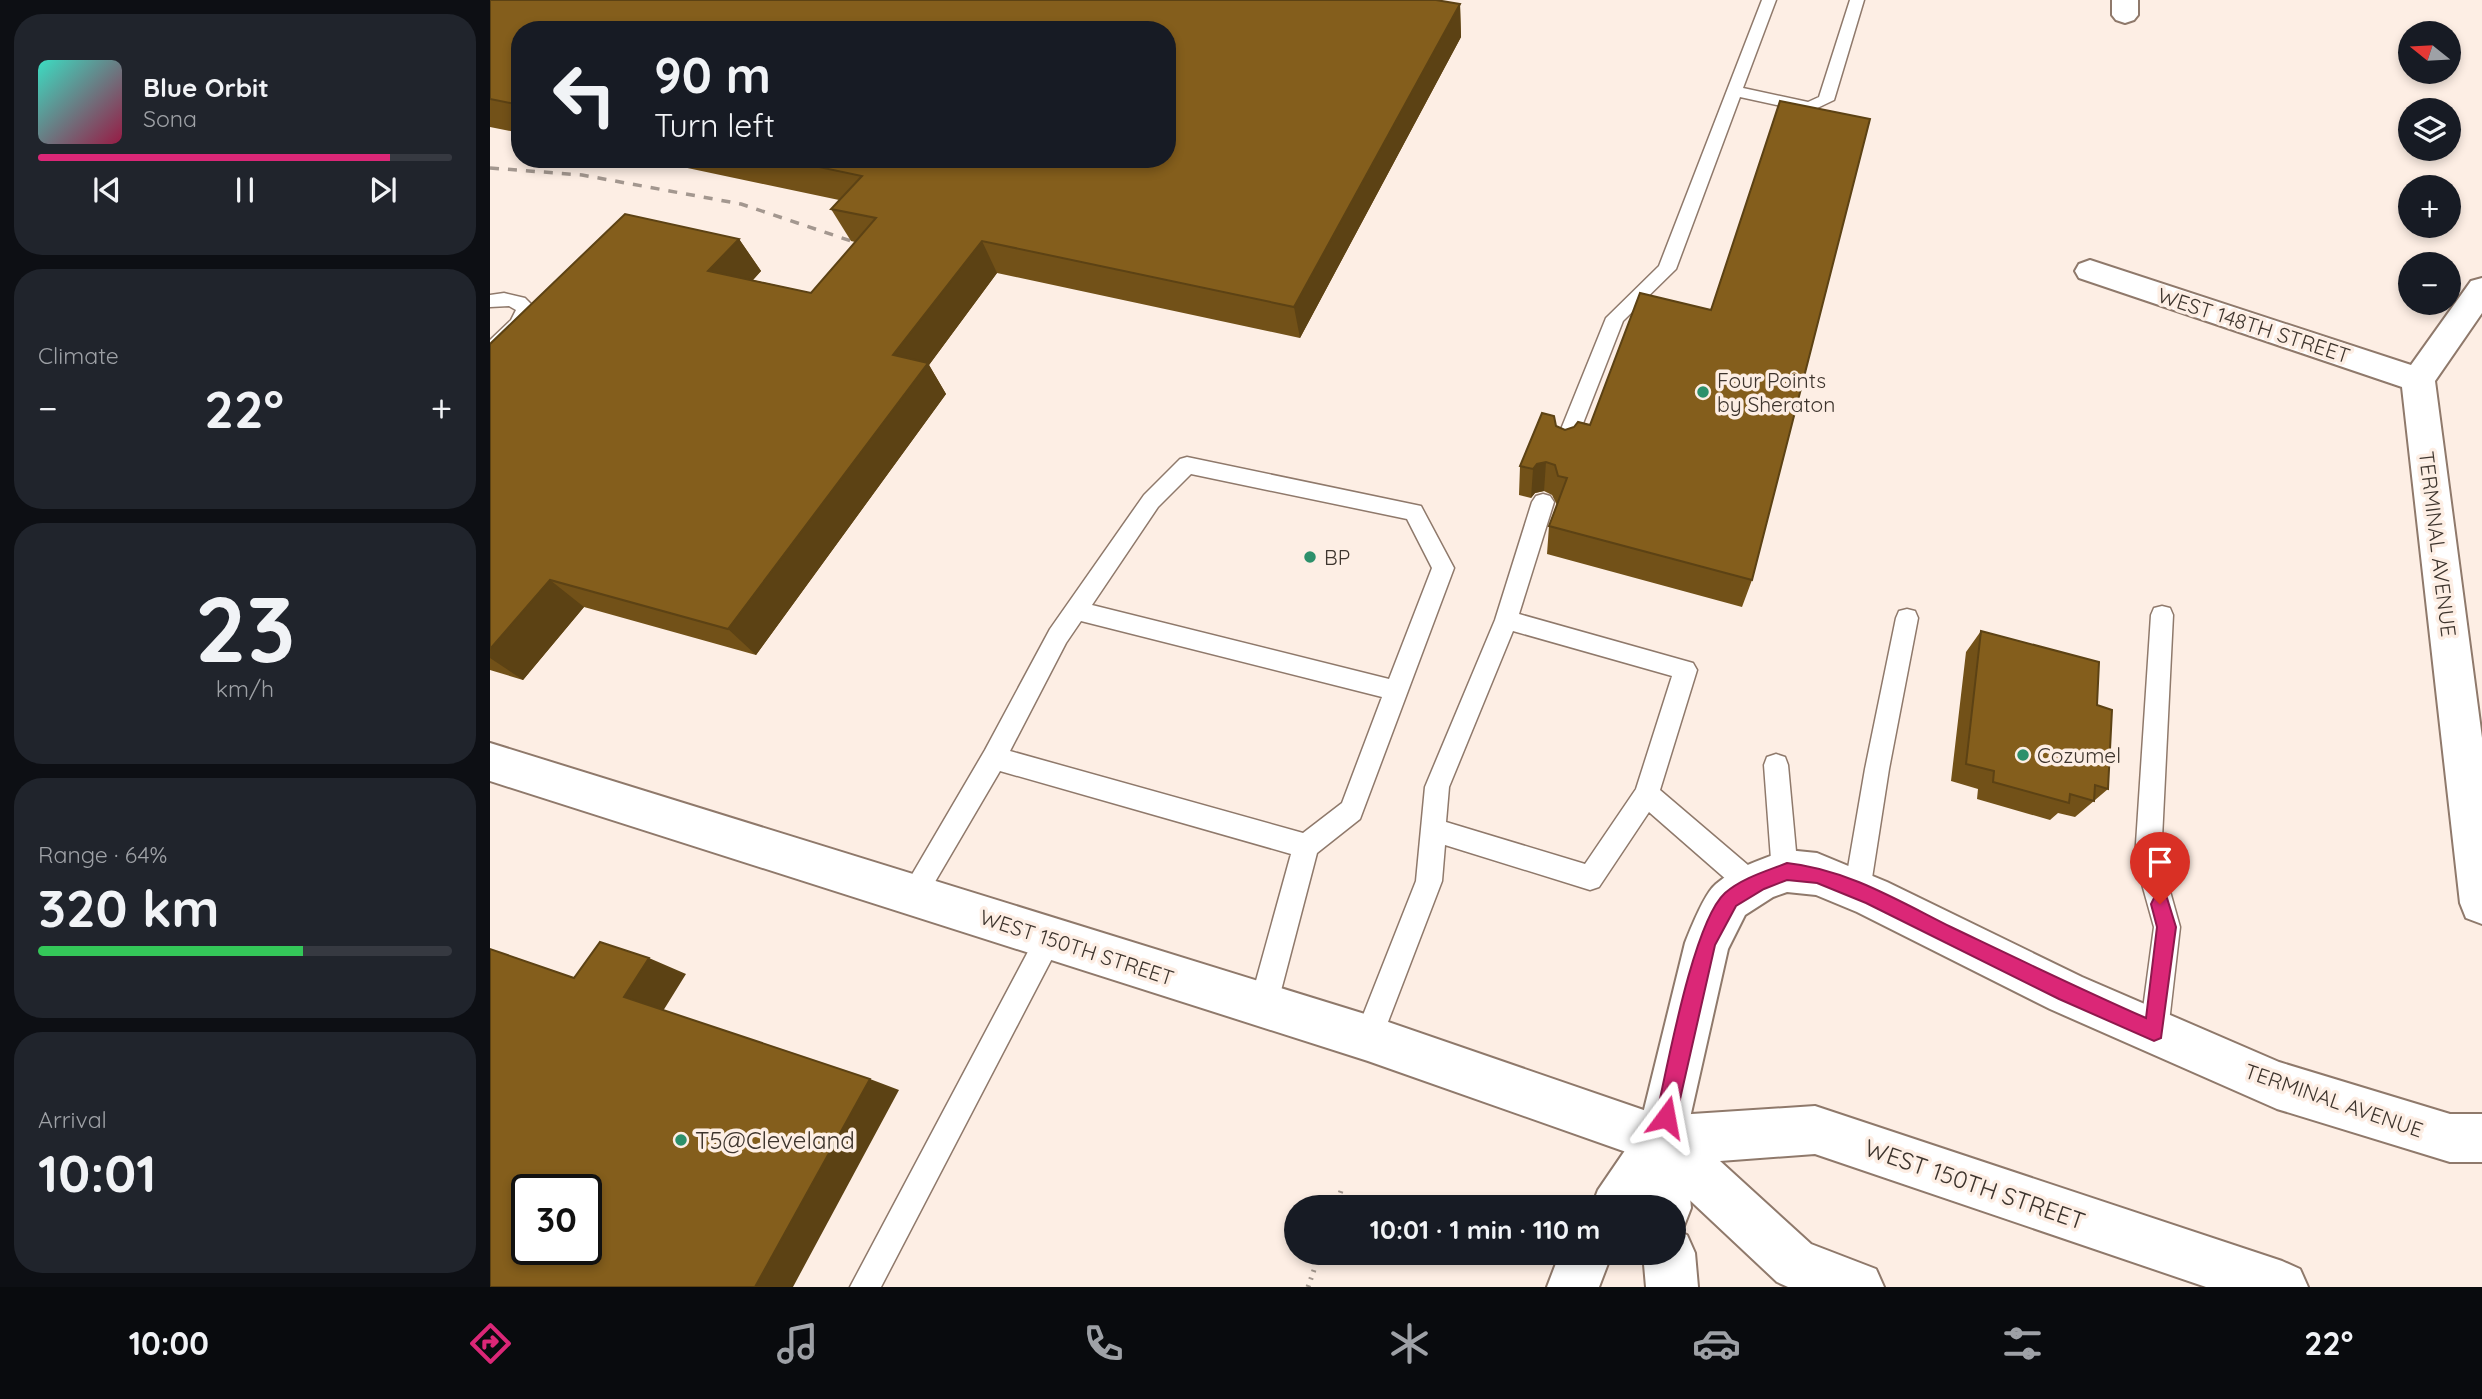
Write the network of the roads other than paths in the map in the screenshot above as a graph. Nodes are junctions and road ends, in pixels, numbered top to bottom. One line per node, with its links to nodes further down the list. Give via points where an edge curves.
1 (1769, 0): 3 (lane)
2 (1857, 0): 3 (lane, via 1826,100 1809,107)
3 (1733, 91): 9 (lane, via 1667,269 1615,318)
4 (2090, 271): 8 (street, WEST 148TH STREET)
5 (2482, 289): 8 (street)
6 (490, 301): 7 (lane, via 519,301 526,308 519,324)
7 (490, 351)
8 (2418, 380): 25 (street, TERMINAL AVENUE)
9 (1563, 449)
10 (1543, 502): 14 (lane)
11 (1076, 610): 15 (lane); 15 (lane, via 1151,500 1187,466 1414,512 1443,568); 16 (lane)
12 (2162, 615): 28 (lane, via 2148,859 2167,927)
13 (1907, 618): 23 (lane)
14 (1506, 620): 19 (lane, via 1685,670); 20 (lane, via 1437,787)
15 (1396, 691): 21 (lane, via 1351,811)
16 (994, 758): 21 (lane); 24 (lane)
17 (490, 762): 24 (street, WEST 150TH STREET)
18 (1776, 765): 22 (lane)
19 (1647, 794): 20 (lane, via 1590,878); 22 (lane)
20 (1433, 830): 29 (lane, via 1429,881)
21 (1306, 846): 27 (lane)
22 (1769, 879): 23 (street, TERMINAL AVENUE, via 1817,874); 31 (street, via 1730,900 1707,943)
23 (1857, 891): 28 (street, TERMINAL AVENUE)
24 (914, 895): 26 (street, WEST 150TH STREET)
25 (2482, 903)
26 (1049, 938): 27 (street, WEST 150TH STREET); 36 (lane)
27 (1263, 1006): 29 (street, WEST 150TH STREET)
28 (2154, 1031): 30 (street, TERMINAL AVENUE, via 2277,1085 2450,1139)
29 (1368, 1038): 31 (street, WEST 150TH STREET)
30 (2482, 1138)
31 (1661, 1140): 32 (street); 33 (street); 39 (street, WEST 150TH STREET, via 1795,1264); 40 (street, WEST 150TH STREET, via 1815,1130)
32 (1625, 1195)
33 (1665, 1195)
34 (1581, 1265): 37 (street)
35 (1670, 1265): 38 (street)
36 (865, 1287)
37 (1573, 1287)
38 (1672, 1287)
39 (1858, 1287)
40 (2282, 1287)

